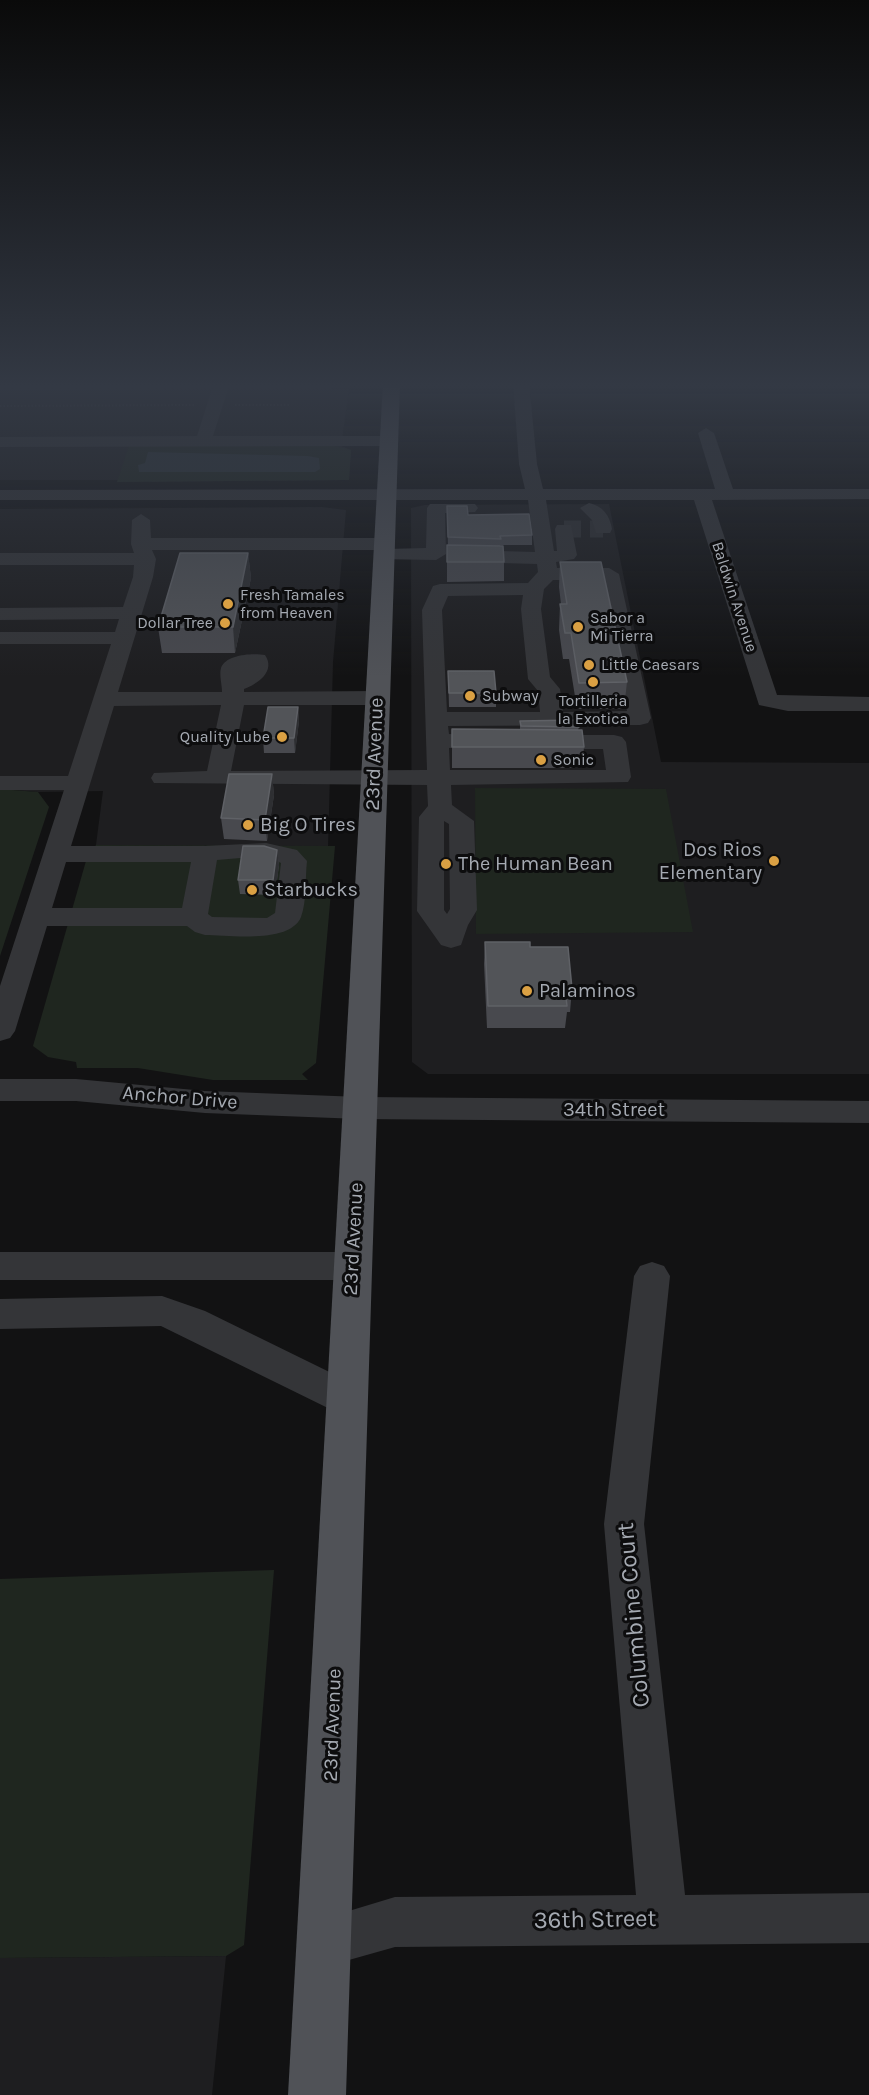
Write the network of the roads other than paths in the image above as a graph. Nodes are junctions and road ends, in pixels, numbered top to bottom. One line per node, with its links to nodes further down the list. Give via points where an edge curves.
1 (388, 481): 8 (main road, 23rd Avenue)
2 (532, 481): 10 (street)
3 (722, 481): 5 (street)
4 (701, 494): 5 (street); 9 (street); 25 (street, Baldwin Avenue, via 767,700 788,704)
5 (726, 494): 6 (street)
6 (869, 494)
7 (0, 495): 8 (street)
8 (387, 495): 10 (street); 14 (main road, 23rd Avenue)
9 (590, 501): 10 (street); 12 (street)
10 (538, 505): 15 (street, via 436,508); 17 (street)
11 (564, 529): 17 (street, via 567,555)
12 (603, 529)
13 (142, 541): 14 (street, via 335,544); 16 (street); 19 (street)
14 (384, 549): 15 (street); 24 (main road, 23rd Avenue)
15 (436, 554): 17 (street)
16 (0, 559)
17 (542, 574): 26 (street, via 531,609 539,679 549,689); 27 (street, via 609,574); 28 (street, via 440,590 432,610)
18 (0, 614): 19 (street)
19 (131, 614): 21 (street)
20 (0, 638): 21 (street)
21 (124, 638): 22 (street)
22 (107, 692): 23 (street); 35 (street)
23 (234, 692): 24 (street); 32 (street)
24 (378, 692): 30 (main road, 23rd Avenue)
25 (869, 704)
26 (552, 718): 27 (street); 28 (street)
27 (640, 718): 29 (street)
28 (437, 730): 29 (street, via 514,741); 31 (street)
29 (614, 742): 31 (street, via 620,777)
30 (375, 776): 31 (street); 32 (street); 43 (main road, 23rd Avenue)
31 (439, 776): 36 (street)
32 (218, 777): 33 (street)
33 (163, 778)
34 (0, 783): 35 (street)
35 (78, 783): 37 (street)
36 (440, 808)
37 (56, 854): 38 (street); 39 (street)
38 (205, 854): 40 (street); 40 (street, via 274,851 291,857 294,861 288,915 277,925 267,927 205,926)
39 (36, 917): 40 (street); 41 (street)
40 (194, 917)
41 (0, 1031)
42 (0, 1090): 43 (street, Anchor Drive, via 76,1090 206,1102)
43 (360, 1108): 44 (street, 34th Street); 46 (main road, 23rd Avenue)
44 (869, 1112)
45 (0, 1266): 46 (street)
46 (353, 1266): 49 (main road, 23rd Avenue)
47 (651, 1276): 50 (street, Columbine Court, via 624,1524)
48 (0, 1314): 49 (street, via 162,1311)
49 (347, 1399): 52 (main road, 23rd Avenue)
50 (663, 1918): 51 (street, 36th Street); 52 (street, 36th Street, via 395,1922)
51 (869, 1918)
52 (324, 1942): 53 (main road, 23rd Avenue)
53 (316, 2095)

